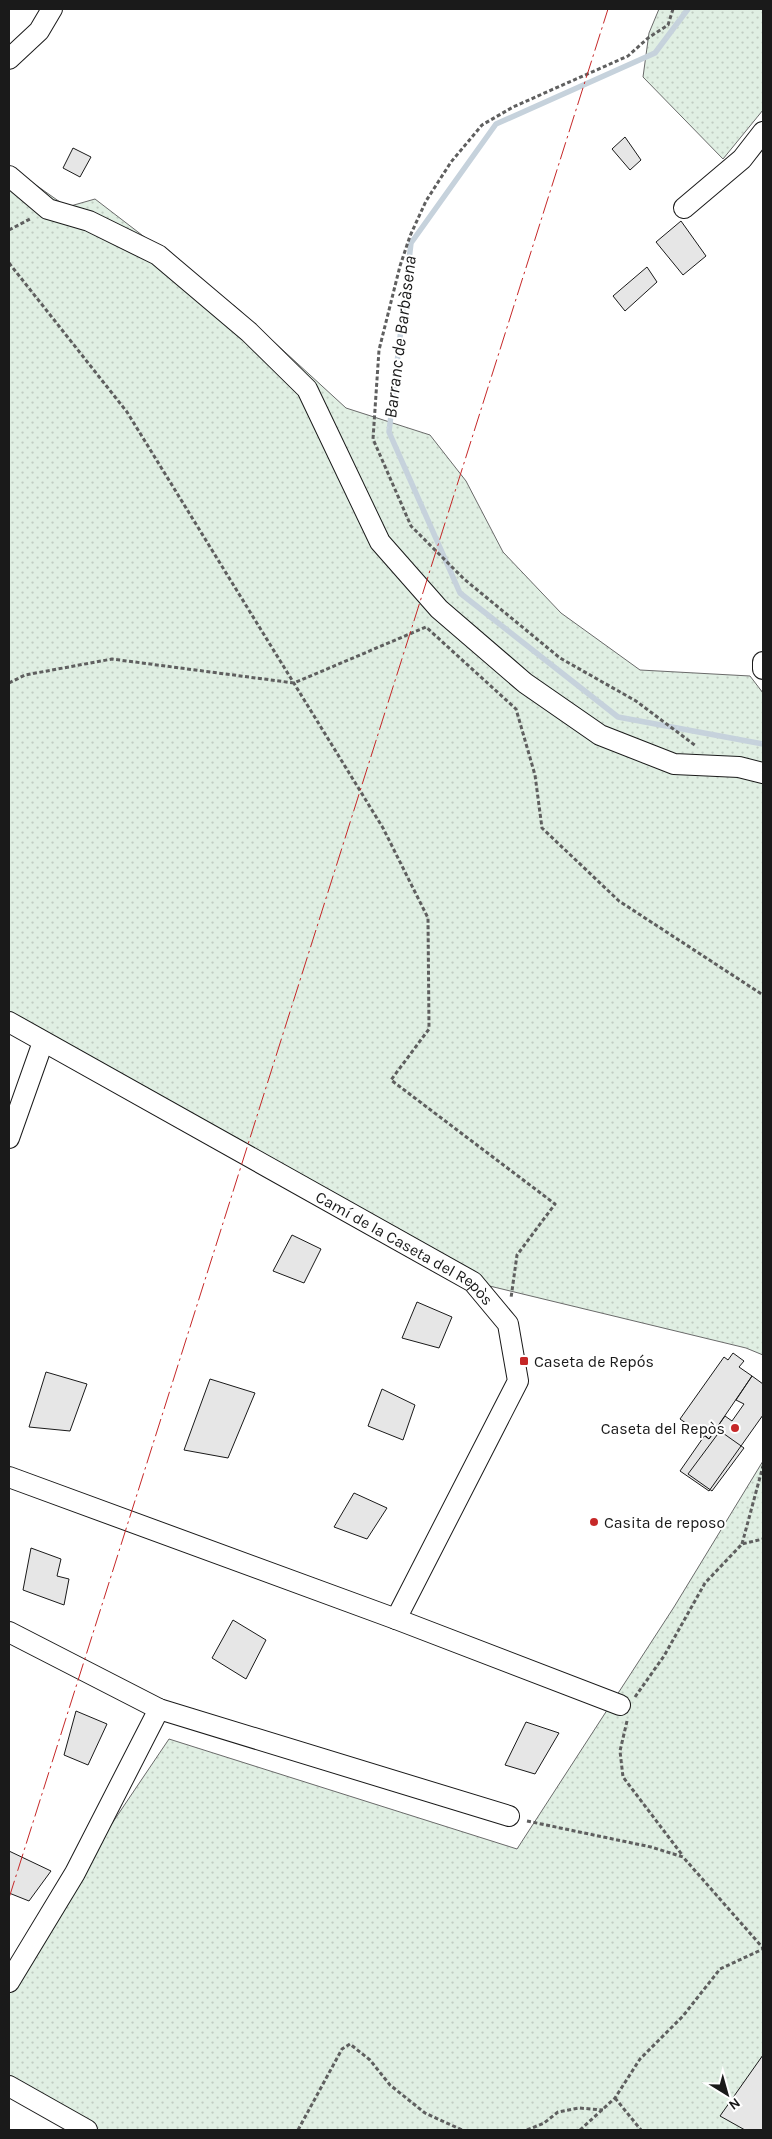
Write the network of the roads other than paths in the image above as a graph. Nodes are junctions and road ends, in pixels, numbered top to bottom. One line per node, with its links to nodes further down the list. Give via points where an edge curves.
1 (52, 9): 2 (street, via 39,31)
2 (9, 59)
3 (763, 132): 5 (street, via 742,159)
4 (9, 176): 8 (street, via 48,209 89,221 158,255 268,351 306,389 380,542 439,609 525,683 600,735 674,764 725,766)
5 (684, 208)
6 (763, 662): 7 (street)
7 (763, 669)
8 (763, 773)
9 (9, 1022): 10 (street, Camí de la Caseta del Repòs)
10 (43, 1042): 11 (street); 13 (street, Camí de la Caseta del Repòs, via 473,1282 508,1324 518,1381)
11 (9, 1138)
12 (9, 1477): 13 (street)
13 (396, 1619): 15 (street)
14 (9, 1632): 16 (street)
15 (625, 1703)
16 (159, 1709): 17 (street); 18 (street, via 75,1873)
17 (509, 1816)
18 (9, 1982)
19 (9, 2086): 20 (street)
20 (87, 2130)

